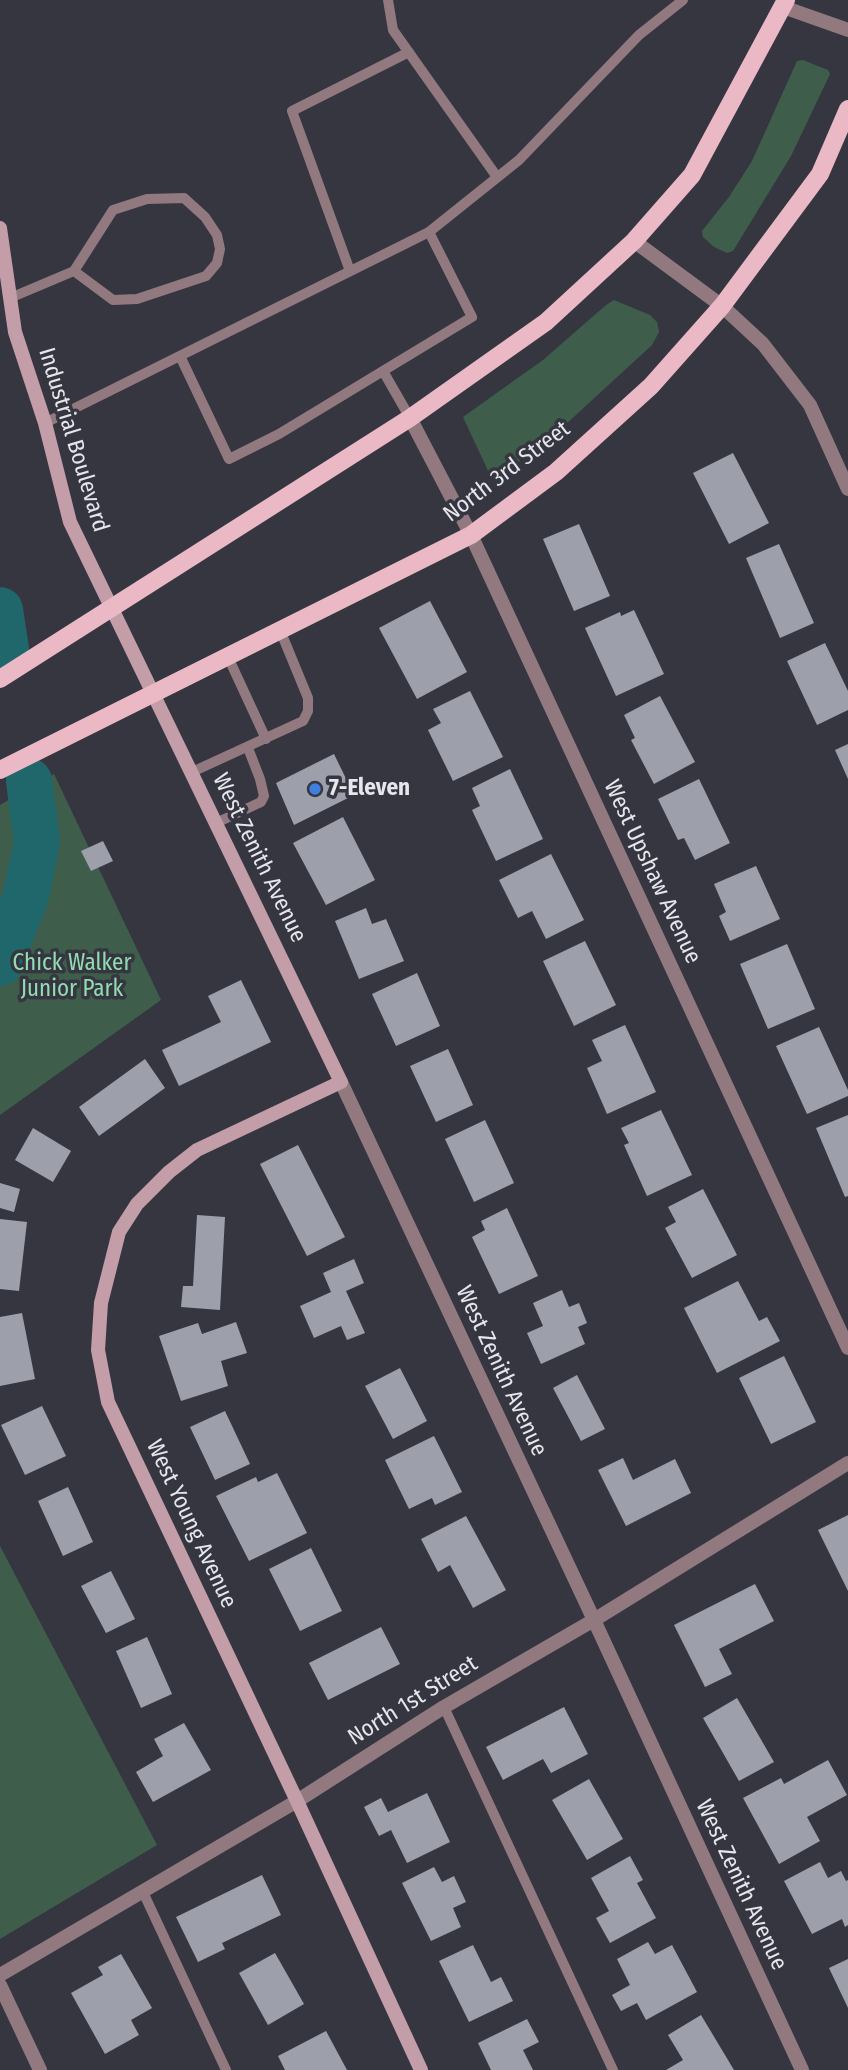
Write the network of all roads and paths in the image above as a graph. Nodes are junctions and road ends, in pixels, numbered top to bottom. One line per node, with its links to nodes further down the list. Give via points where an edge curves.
1 (388, 0): 5 (lane, via 393,30)
2 (683, 0): 7 (lane, via 639,35)
3 (785, 4): 4 (street); 10 (main road, via 692,176)
4 (848, 30)
5 (409, 52): 7 (lane); 12 (lane, via 292,111)
6 (848, 109): 14 (main road, North 3rd Street, via 820,174)
7 (497, 177): 9 (lane)
8 (0, 228): 13 (street, Industrial Boulevard)
9 (429, 232): 12 (lane); 16 (lane, via 472,317)
10 (634, 241): 14 (street); 17 (main road, via 546,322)
11 (74, 271): 11 (lane, via 113,210 147,199 184,198 205,217 220,249 217,263 206,276 137,299 113,300); 13 (lane)
12 (350, 271): 15 (lane)
13 (10, 298): 18 (street, Industrial Boulevard, via 15,332)
14 (722, 306): 19 (street, via 763,344 810,405); 20 (main road, North 3rd Street, via 651,386 556,472)
15 (180, 356): 16 (lane, via 229,459); 18 (lane)
16 (383, 371): 17 (lane)
17 (410, 418): 20 (street, West Upshaw Avenue); 21 (main road)
18 (45, 423): 21 (street, Industrial Boulevard, via 70,522)
19 (848, 489)
20 (471, 535): 22 (main road, North 3rd Street); 32 (street, West Upshaw Avenue)
21 (113, 610): 24 (main road); 25 (street, Industrial Boulevard)
22 (280, 630): 23 (main road, North 3rd Street); 26 (lane, via 308,698 308,711 303,721)
23 (228, 657): 25 (main road, North 3rd Street); 26 (lane)
24 (0, 679)
25 (154, 694): 28 (main road, North 3rd Street); 29 (street, West Zenith Avenue)
26 (266, 739): 27 (lane)
27 (248, 748): 29 (lane); 30 (lane, via 264,796 261,803)
28 (0, 770)
29 (192, 772): 30 (street, West Zenith Avenue)
30 (216, 823): 31 (street, West Zenith Avenue)
31 (341, 1082): 34 (street, West Zenith Avenue); 36 (street, West Young Avenue, via 197,1150 137,1204 119,1232 101,1303 98,1350 108,1402)
32 (848, 1348)
33 (848, 1463): 34 (street, North 1st Street)
34 (594, 1620): 35 (street, North 1st Street); 44 (street, West Zenith Avenue)
35 (444, 1707): 36 (street, North 1st Street); 43 (lane)
36 (297, 1801): 37 (street, North 1st Street); 42 (street, West Young Avenue)
37 (143, 1892): 38 (street, North 1st Street); 41 (lane)
38 (0, 1975)
39 (0, 1985): 40 (street)
40 (40, 2070)
41 (226, 2070)
42 (421, 2070)
43 (613, 2070)
44 (802, 2070)

